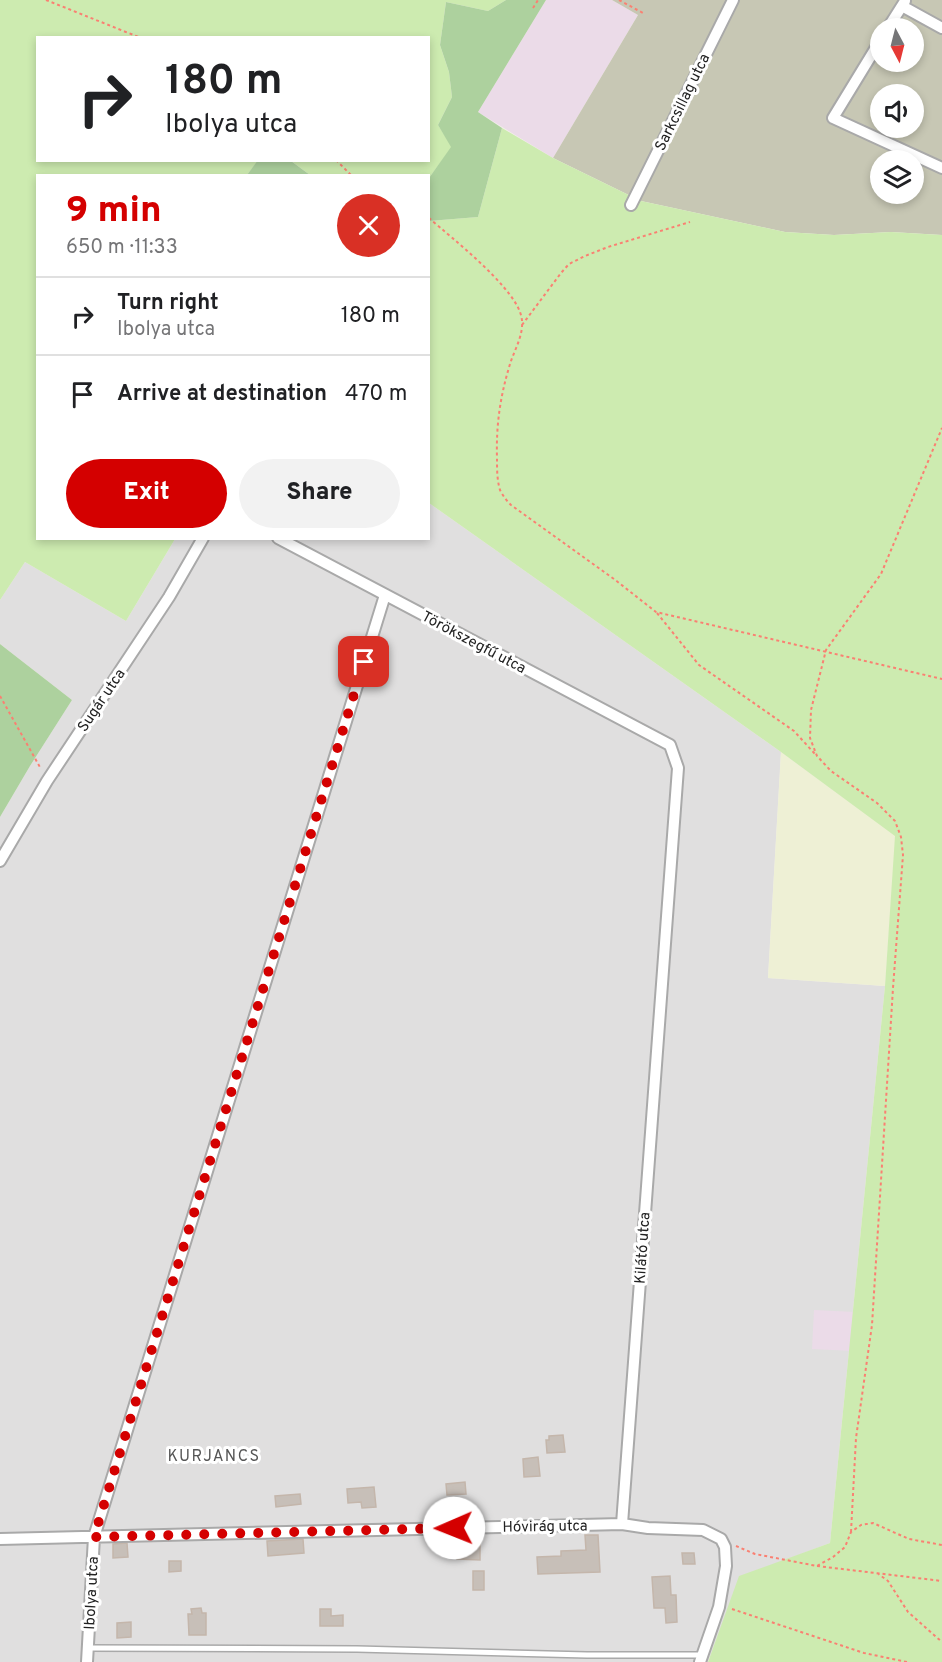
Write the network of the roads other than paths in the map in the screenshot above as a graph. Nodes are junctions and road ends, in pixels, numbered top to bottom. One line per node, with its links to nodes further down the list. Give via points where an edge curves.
1 (733, 0): 7 (street, Sarkcsillag utca)
2 (904, 3): 3 (street); 4 (street)
3 (894, 18)
4 (942, 28)
5 (870, 57): 6 (street, via 833,118)
6 (942, 168)
7 (631, 205)
8 (202, 540): 12 (street, Sugár utca)
9 (282, 540): 10 (street, Törökszegfű utca)
10 (385, 595): 11 (street, Törökszegfű utca); 14 (street, Ibolya utca)
11 (670, 745): 13 (street, Kilátó utca, via 678,768)
12 (0, 861)
13 (622, 1524): 14 (street, Hóvirág utca); 17 (street, via 703,1530 721,1539 726,1566 719,1607)
14 (94, 1537): 15 (street, Hóvirág utca); 16 (street, Ibolya utca)
15 (0, 1539)
16 (88, 1648): 17 (lane, via 357,1649); 18 (street, Ibolya utca)
17 (701, 1658)
18 (87, 1662)

